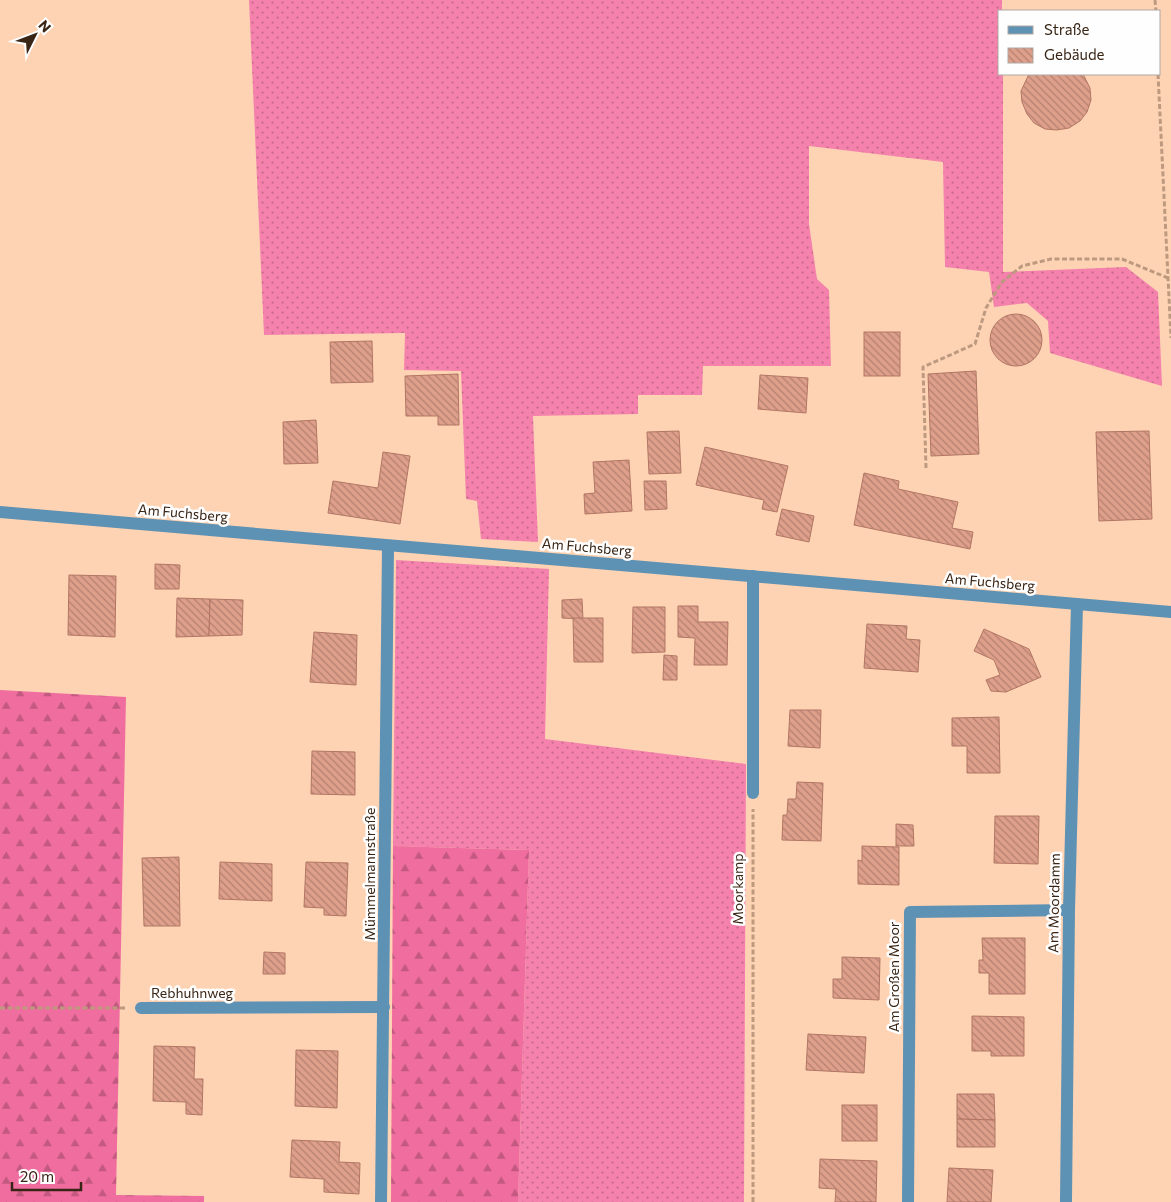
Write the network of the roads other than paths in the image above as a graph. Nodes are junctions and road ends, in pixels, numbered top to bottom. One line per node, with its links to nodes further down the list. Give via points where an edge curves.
1 (0, 512): 2 (street, Am Fuchsberg)
2 (388, 546): 3 (street, Am Fuchsberg); 8 (street, Mümmelmannstraße)
3 (753, 576): 4 (street, Am Fuchsberg); 6 (street)
4 (1077, 604): 5 (street, Am Fuchsberg); 7 (street, Am Moordamm)
5 (1171, 612)
6 (753, 794)
7 (1069, 910): 11 (street, Am Großen Moor, via 910,912); 12 (street, Am Moordamm)
8 (384, 1007): 9 (street, Rebhuhnweg); 10 (street, Mümmelmannstraße)
9 (141, 1008)
10 (381, 1202)
11 (908, 1202)
12 (1066, 1202)

